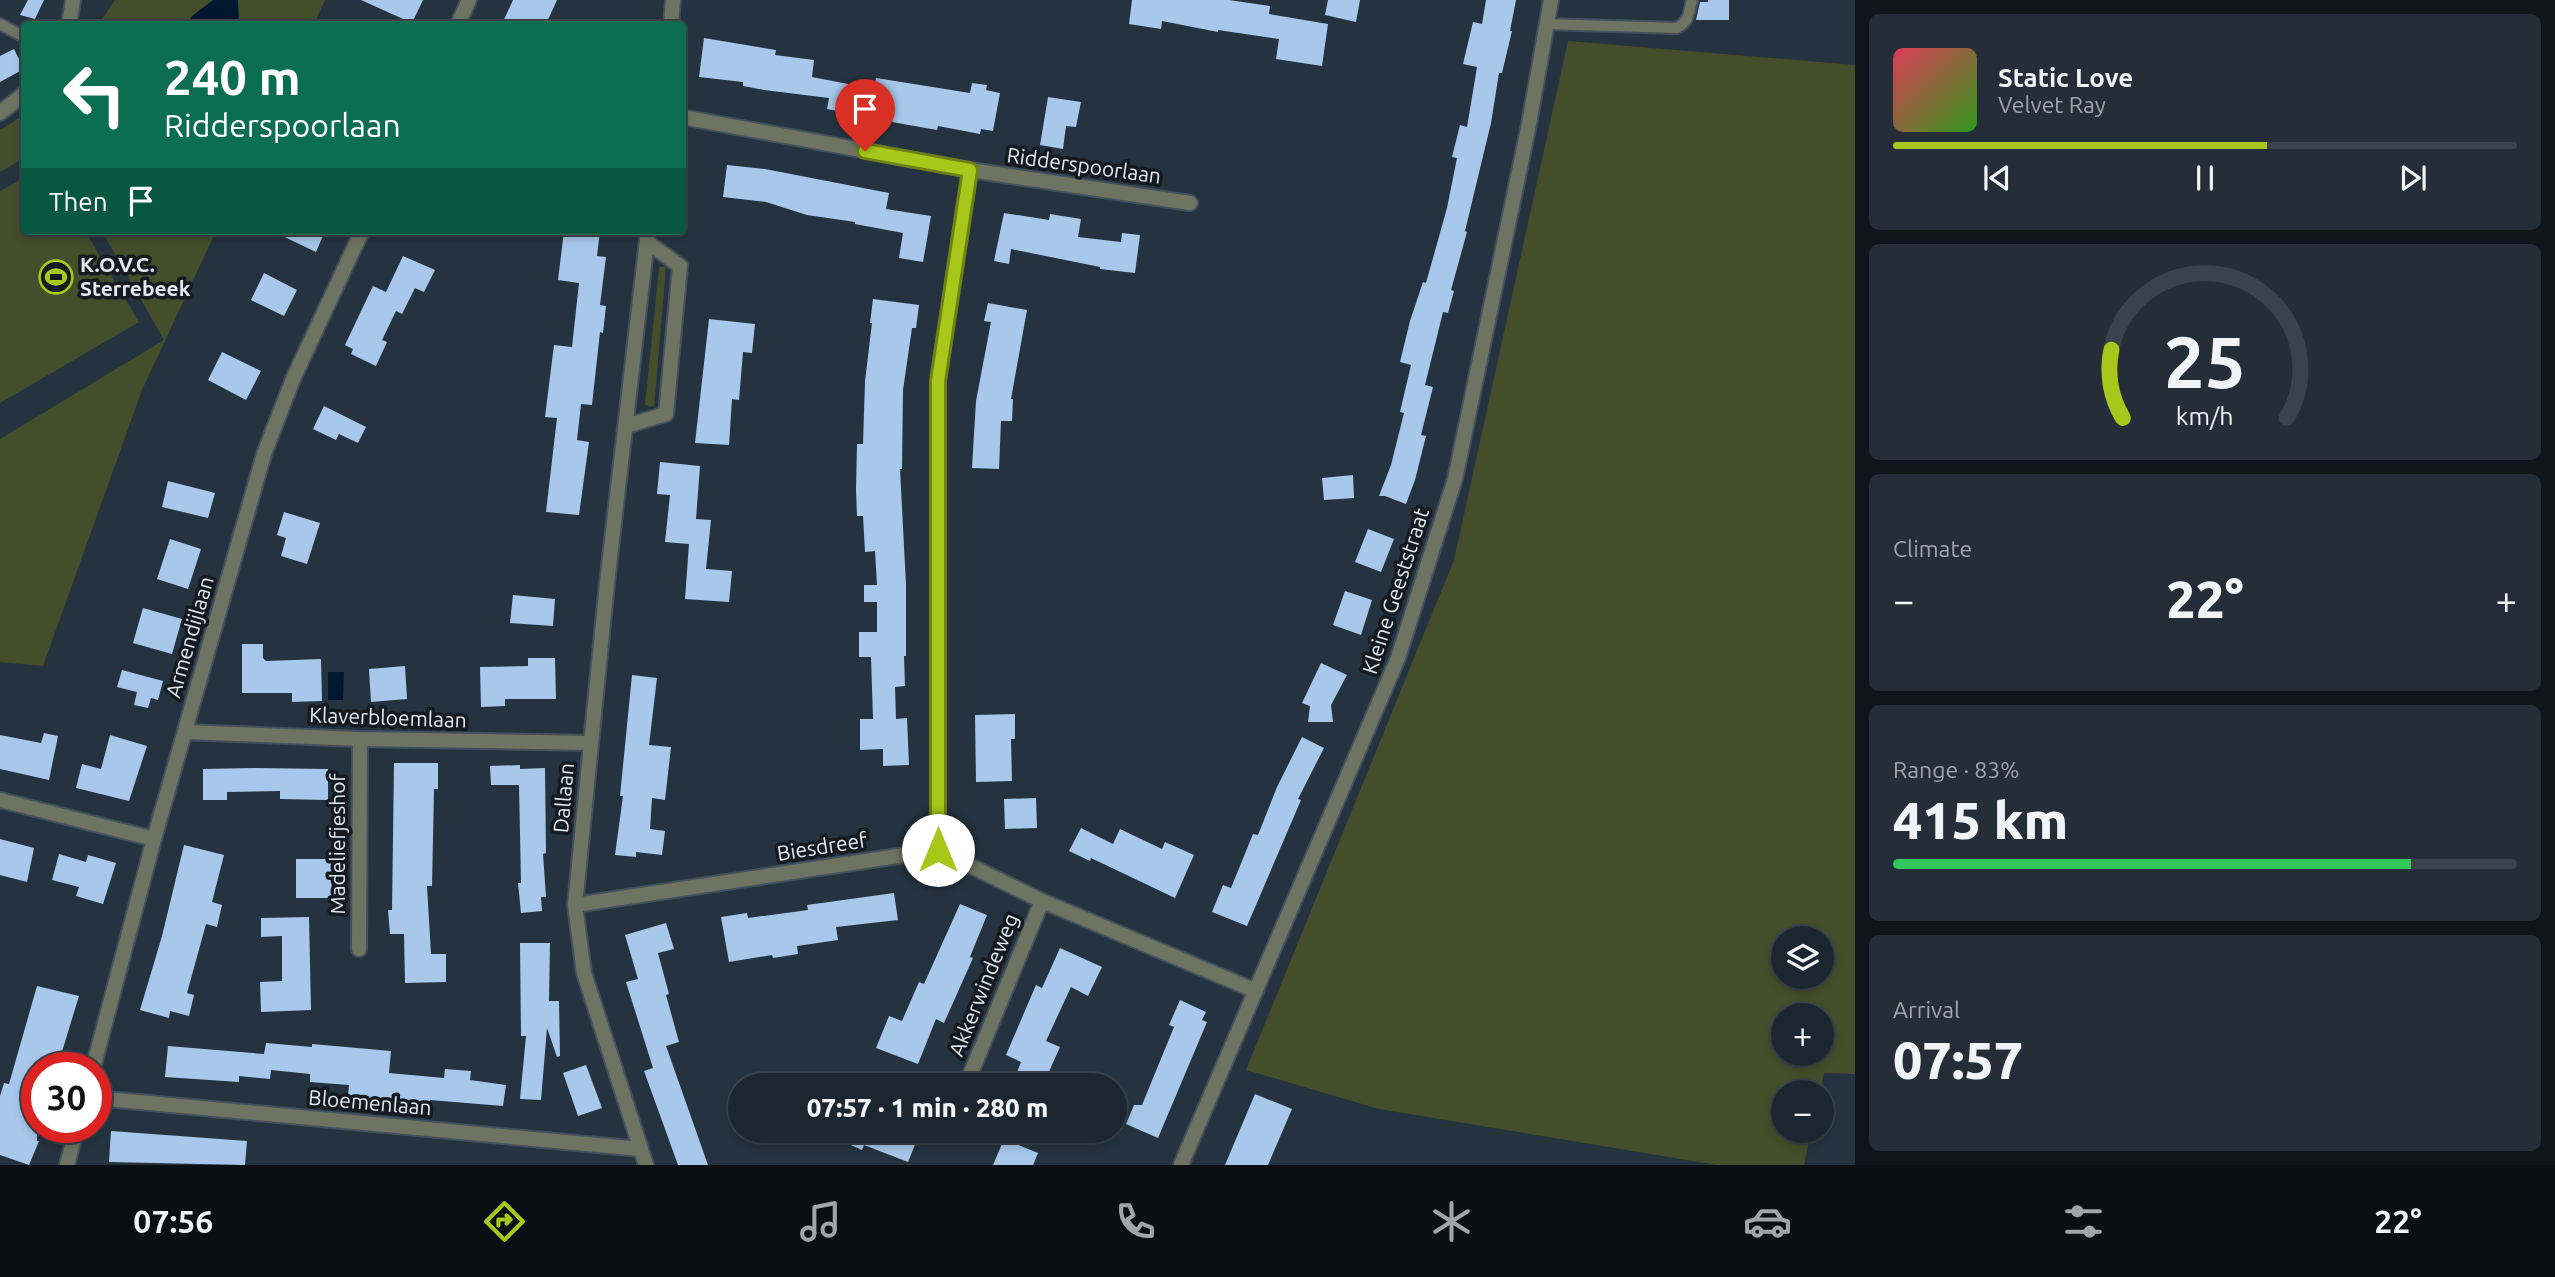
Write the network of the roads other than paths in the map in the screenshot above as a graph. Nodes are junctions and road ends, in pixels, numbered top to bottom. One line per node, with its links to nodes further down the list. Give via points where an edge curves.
1 (73, 0): 6 (street)
2 (469, 0): 7 (street)
3 (673, 0): 8 (street)
4 (1551, 0): 10 (street, Kleine Geeststraat)
5 (1692, 0): 10 (lane, via 1689,16 1677,28)
6 (70, 21)
7 (459, 21)
8 (670, 21)
9 (0, 24): 11 (lane)
10 (1546, 24): 29 (street, Kleine Geeststraat, via 1454,479 1398,658)
11 (21, 35)
12 (21, 96): 13 (street)
13 (0, 113)
14 (686, 118): 15 (street, Ridderspoorlaan)
15 (970, 170): 16 (street, Ridderspoorlaan); 25 (street, via 938,381)
16 (1190, 203)
17 (360, 235): 20 (street, Armendijlaan, via 268,441)
18 (648, 237): 19 (street, Dallaan); 19 (street, Dallaan, via 680,266 666,414)
19 (626, 426): 22 (street, Dallaan)
20 (185, 732): 21 (street, Klaverbloemlaan); 24 (street, Armendijlaan)
21 (359, 739): 22 (street, Klaverbloemlaan); 28 (street, Madeliefjeshof)
22 (591, 743): 27 (street, Dallaan)
23 (0, 800): 24 (street)
24 (154, 839): 30 (street, Armendijlaan)
25 (938, 850): 26 (street); 27 (street, Biesdreef)
26 (1042, 901): 29 (street); 31 (street, Akkerwindeweg)
27 (575, 905): 34 (street, Dallaan, via 584,973)
28 (359, 949)
29 (1256, 990): 37 (street, Kleine Geeststraat)
30 (97, 1052)
31 (971, 1073)
32 (112, 1100): 34 (street, Bloemenlaan)
33 (72, 1143): 35 (street)
34 (640, 1149): 36 (street, Dallaan)
35 (66, 1165)
36 (646, 1165)
37 (1181, 1165)

